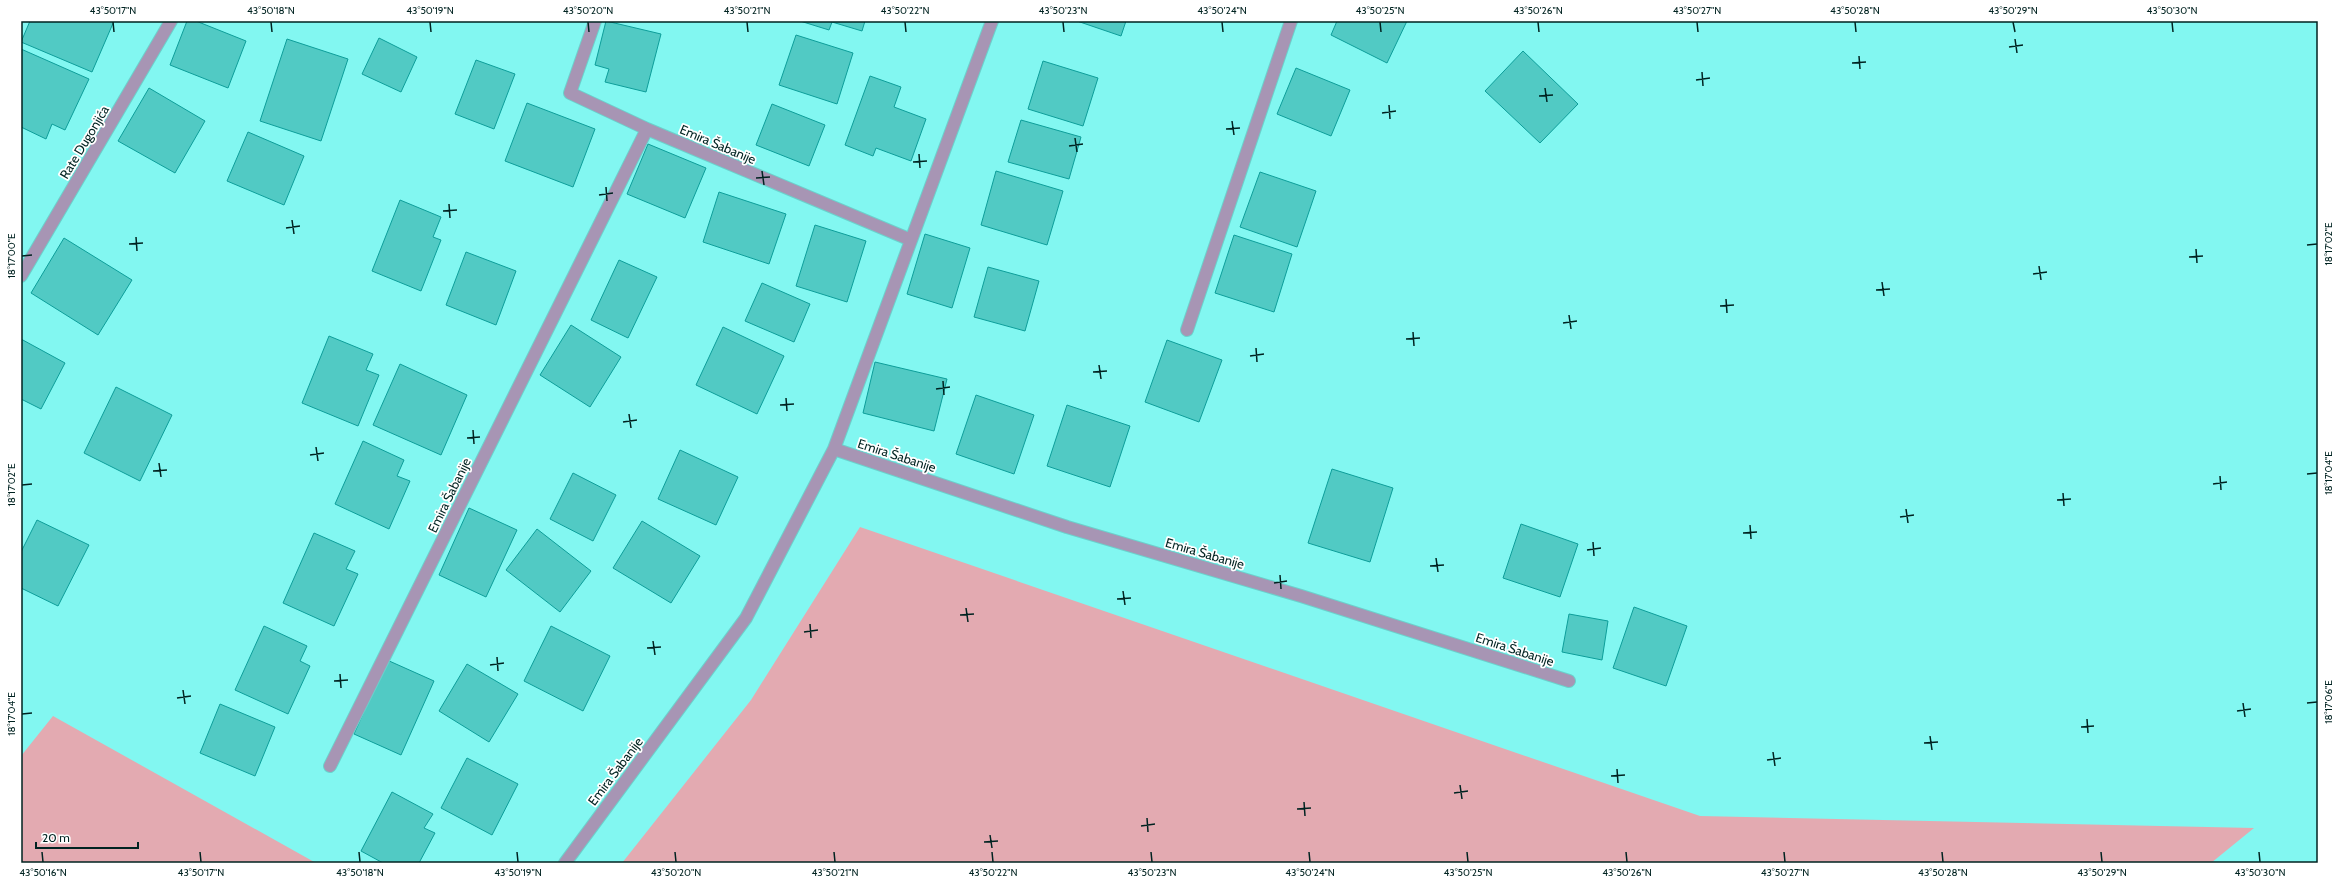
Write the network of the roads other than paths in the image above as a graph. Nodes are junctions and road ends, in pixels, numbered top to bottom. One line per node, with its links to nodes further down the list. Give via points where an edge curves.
1 (171, 21): 7 (street, Rate Dugonjića)
2 (596, 21): 5 (street, Emira Šabanije, via 570,94)
3 (992, 21): 6 (street, Emira Šabanije)
4 (1291, 21): 8 (street)
5 (647, 129): 6 (street, Emira Šabanije); 11 (street, Emira Šabanije)
6 (910, 240): 9 (street, Emira Šabanije, via 896,285)
7 (21, 276)
8 (1187, 330)
9 (834, 449): 10 (street, Emira Šabanije, via 1067,527 1309,598); 12 (street, Emira Šabanije, via 746,618)
10 (1568, 681)
11 (330, 766)
12 (565, 863)

